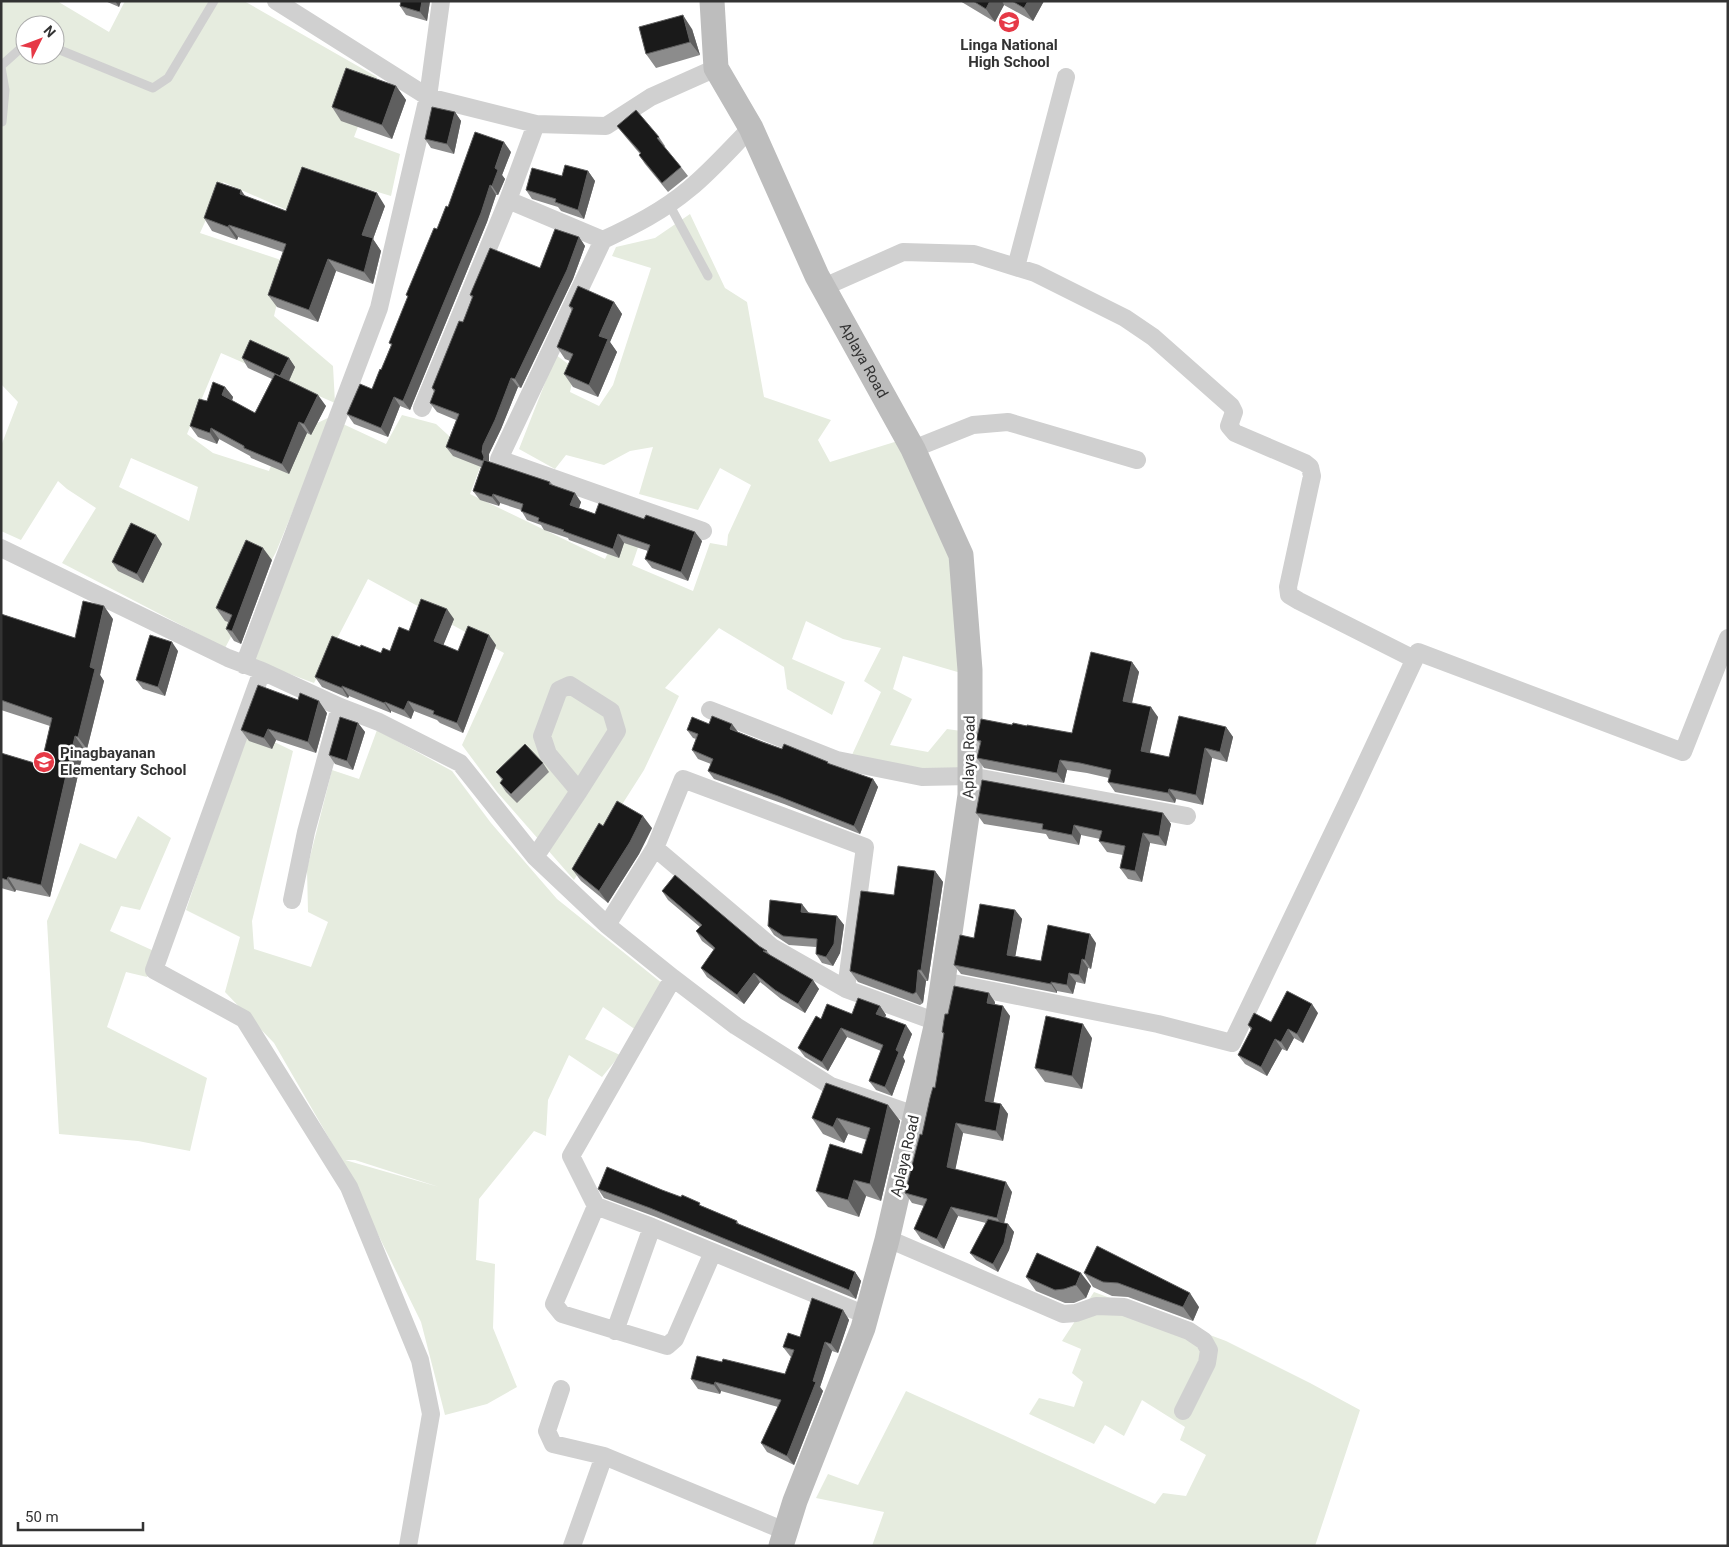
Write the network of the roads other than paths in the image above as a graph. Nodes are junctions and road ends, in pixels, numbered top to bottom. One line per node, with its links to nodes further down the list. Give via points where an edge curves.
1 (214, 1): 5 (lane, via 168,78 153,88)
2 (442, 1): 10 (street)
3 (712, 1): 8 (street, Aplaya Road)
4 (280, 2): 10 (street)
5 (65, 52)
6 (15, 53): 7 (lane)
7 (1, 66): 11 (lane, via 5,90)
8 (716, 68): 12 (street, via 651,97 606,126); 13 (street, Aplaya Road)
9 (1066, 77): 17 (street)
10 (428, 97): 12 (street); 27 (street, via 379,308)
11 (2, 122)
12 (536, 124): 14 (street)
13 (751, 128): 15 (street); 19 (street, Aplaya Road)
14 (508, 200): 16 (street); 20 (street)
15 (670, 204): 16 (street); 18 (lane)
16 (603, 240): 23 (street, via 499,459)
17 (1016, 267): 19 (street, via 974,254 902,252); 26 (street, via 1035,273 1125,318 1152,337 1231,406 1234,412 1229,426 1235,433 1310,467 1312,476 1289,595)
18 (708, 276)
19 (824, 287): 21 (street, Aplaya Road)
20 (422, 408)
21 (913, 449): 22 (street, via 973,425 1008,422); 31 (street, Aplaya Road, via 962,555 970,670)
22 (1136, 460)
23 (703, 531)
24 (1, 548): 27 (street)
25 (1728, 638): 26 (street, via 1683,752 1418,652)
26 (1414, 659): 39 (street, via 1232,1043 1158,1024)
27 (244, 665): 28 (street)
28 (262, 671): 29 (street); 53 (street, via 154,970 244,1020 349,1187 420,1360 431,1414)
29 (340, 707): 35 (street, via 379,722 460,763); 36 (street, via 306,832)
30 (710, 710): 31 (street, via 837,760 922,777)
31 (970, 776): 33 (street); 39 (street, Aplaya Road)
32 (579, 791): 32 (street, via 617,731 610,711 570,685 560,690 542,736 548,754); 35 (street)
33 (1187, 816)
34 (655, 848): 37 (street); 40 (street, via 772,947); 40 (street, via 683,779 865,847)
35 (535, 857): 37 (street)
36 (292, 900)
37 (606, 925): 38 (street)
38 (673, 978): 42 (street, via 736,1026 830,1086); 43 (street, via 571,1156)
39 (943, 981): 41 (street, Aplaya Road)
40 (846, 989): 41 (street)
41 (937, 1022): 42 (street, Aplaya Road)
42 (915, 1115): 45 (street, Aplaya Road)
43 (596, 1206): 44 (street); 48 (street, via 554,1304 562,1314)
44 (652, 1227): 46 (street); 48 (street)
45 (886, 1238): 47 (street, Aplaya Road); 50 (street, via 1063,1314 1096,1306 1124,1307 1189,1331 1204,1341 1209,1350)
46 (712, 1252): 47 (street); 48 (street, via 675,1339 667,1346)
47 (866, 1315): 52 (street, Aplaya Road)
48 (615, 1331)
49 (562, 1389): 51 (street, via 546,1431 553,1444)
50 (1183, 1411)
51 (604, 1456): 52 (street); 54 (street)
52 (783, 1538)
53 (408, 1546)
54 (572, 1546)

